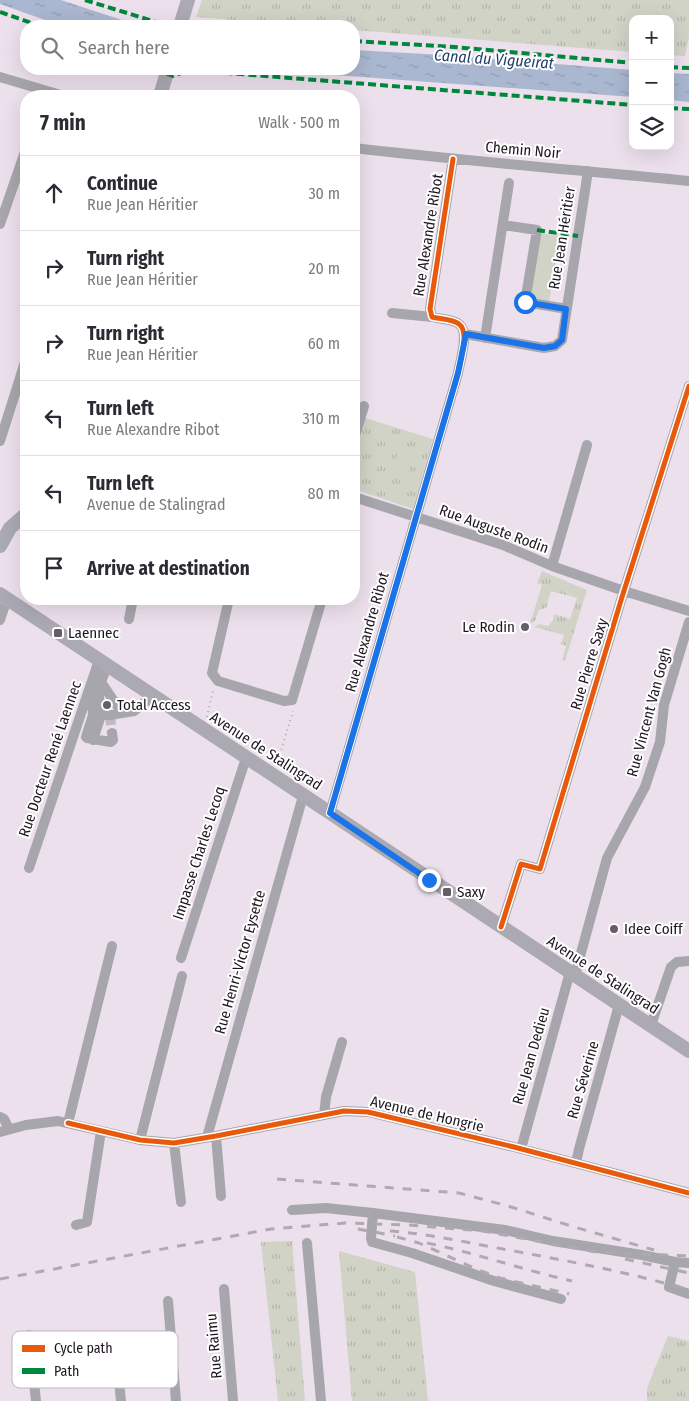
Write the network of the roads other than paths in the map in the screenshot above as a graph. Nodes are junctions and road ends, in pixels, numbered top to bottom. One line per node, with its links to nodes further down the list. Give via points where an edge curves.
1 (188, 0): 2 (main road)
2 (182, 20)
3 (166, 75): 6 (main road)
4 (0, 77): 5 (street)
5 (34, 90)
6 (162, 90)
7 (360, 149): 8 (street, Chemin Noir)
8 (453, 159): 10 (street, Chemin Noir); 17 (street, Rue Alexandre Ribot, via 430,309)
9 (20, 166): 13 (street)
10 (588, 171): 11 (street, Chemin Noir); 15 (street, Rue Jean Héritier)
11 (689, 181)
12 (509, 183): 14 (street)
13 (0, 224)
14 (503, 225): 15 (street, Rue Jean Héritier, via 537,230 525,302); 19 (street)
15 (566, 309): 19 (street, Rue Jean Héritier, via 562,340 555,346 544,348)
16 (392, 313): 17 (street)
17 (432, 317): 18 (street, Rue Alexandre Ribot, via 460,324)
18 (466, 334): 19 (street, Rue Jean Héritier); 27 (street, Rue Alexandre Ribot, via 458,373)
19 (485, 338)
20 (20, 378): 24 (street)
21 (689, 386): 31 (street, Rue Pierre Saxy)
22 (364, 406): 23 (street)
23 (360, 419)
24 (0, 441)
25 (587, 445): 30 (street)
26 (360, 499): 27 (street, Rue Auguste Rodin)
27 (416, 517): 30 (street, Rue Auguste Rodin, via 503,545); 50 (street, Rue Alexandre Ribot)
28 (20, 519): 29 (main road, via 10,528)
29 (0, 546)
30 (552, 566): 31 (street, Rue Auguste Rodin)
31 (624, 592): 36 (street, Rue Auguste Rodin); 52 (street, Rue Pierre Saxy, via 540,868 521,864)
32 (3, 596): 38 (street); 40 (main road, Avenue de Stalingrad)
33 (132, 605): 37 (street)
34 (228, 605): 35 (street, via 214,675 218,681 284,701 292,700)
35 (320, 605)
36 (689, 611)
37 (129, 619)
38 (0, 620)
39 (689, 622): 56 (street, Rue Vincent Van Gogh, via 664,705 660,742 645,787 607,858)
40 (103, 663): 41 (street); 42 (main road, Avenue de Stalingrad); 46 (street, Rue Docteur René Laennec)
41 (100, 682): 43 (street); 44 (street)
42 (153, 696): 43 (street, via 134,711); 48 (main road, Avenue de Stalingrad)
43 (118, 714): 44 (street)
44 (97, 715): 47 (street)
45 (112, 733): 47 (street, via 111,742)
46 (74, 734): 47 (street); 51 (street, Rue Docteur René Laennec)
47 (90, 739)
48 (246, 758): 49 (main road, Avenue de Stalingrad); 54 (street, Impasse Charles Lecoq)
49 (303, 796): 50 (main road, Avenue de Stalingrad); 67 (street, Rue Henri-Victor Eysette)
50 (330, 813): 52 (main road, Avenue de Stalingrad)
51 (29, 868)
52 (501, 927): 56 (main road, Avenue de Stalingrad)
53 (112, 946): 64 (street)
54 (181, 958)
55 (689, 961): 59 (street, via 677,962 671,967)
56 (572, 974): 58 (main road, Avenue de Stalingrad); 70 (street, Rue Jean Dedieu)
57 (182, 976): 68 (street)
58 (619, 1005): 59 (main road, Avenue de Stalingrad); 71 (street, Rue Séverine)
59 (651, 1025): 61 (main road, Avenue de Stalingrad)
60 (342, 1042): 62 (street)
61 (689, 1051)
62 (324, 1115): 67 (street, Avenue de Hongrie); 70 (street, Avenue de Hongrie, via 344,1111 368,1112)
63 (0, 1117): 65 (street, via 4,1119)
64 (68, 1123): 65 (street, Avenue de Hongrie, via 58,1121); 66 (street, Avenue de Hongrie)
65 (5, 1130)
66 (101, 1132): 68 (street, Avenue de Hongrie); 77 (street, via 87,1222)
67 (212, 1137): 69 (street, Avenue de Hongrie); 73 (street)
68 (140, 1140): 69 (street, Avenue de Hongrie)
69 (174, 1143): 74 (street)
70 (521, 1149): 71 (street, Avenue de Hongrie)
71 (576, 1163): 72 (street, Avenue de Hongrie)
72 (689, 1192)
73 (221, 1196)
74 (181, 1202)
75 (292, 1210): 76 (street, via 326,1208)
76 (373, 1214): 79 (street, via 505,1230); 83 (street, via 372,1242)
77 (76, 1225)
78 (307, 1243): 93 (street)
79 (675, 1262): 80 (street); 82 (street, via 669,1287)
80 (689, 1263)
81 (224, 1289): 92 (street, Rue Raimu)
82 (689, 1294)
83 (561, 1299)
84 (168, 1301): 85 (street)
85 (170, 1331)
86 (35, 1388): 89 (street)
87 (120, 1388): 90 (street)
88 (175, 1388): 91 (street)
89 (36, 1401)
90 (121, 1401)
91 (176, 1401)
92 (233, 1401)
93 (321, 1401)

